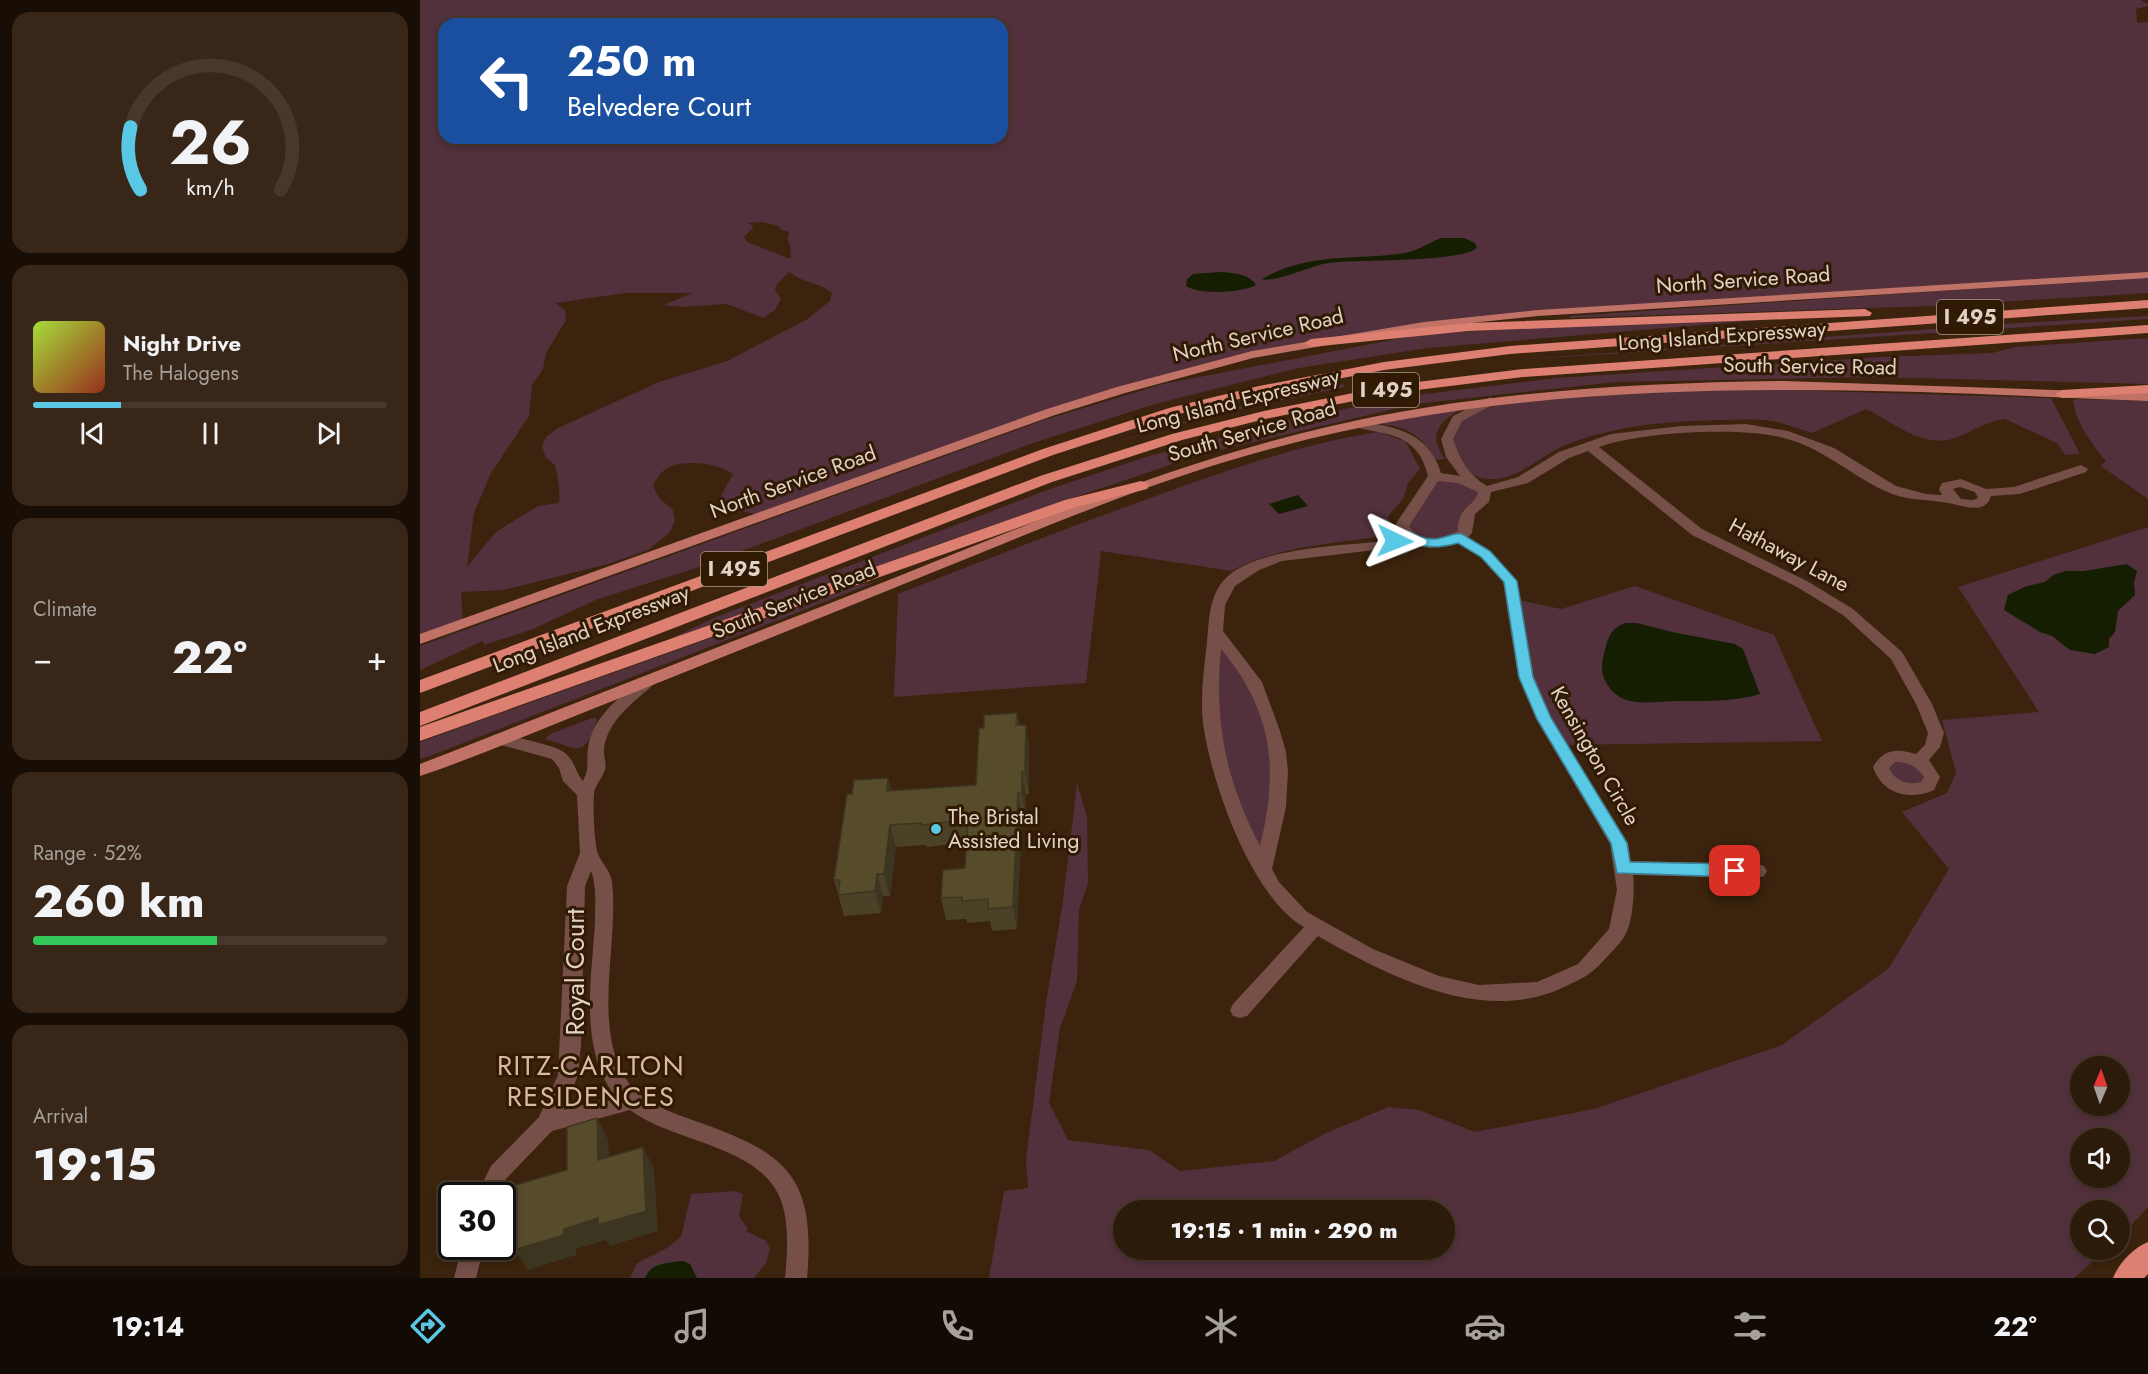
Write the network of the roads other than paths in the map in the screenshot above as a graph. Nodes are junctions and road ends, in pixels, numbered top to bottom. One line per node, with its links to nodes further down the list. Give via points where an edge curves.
1 (2148, 275): 5 (main road, North Service Road, via 1520,315)
2 (2148, 297): 5 (highway, via 1966,309 1468,327)
3 (2148, 304): 22 (highway, Long Island Expressway / I 495, via 1510,350 1384,366 1259,390 1174,411 1048,452)
4 (2148, 329): 23 (highway, Long Island Expressway / I 495, via 1523,373 1393,389 1264,415 1166,440 1046,479)
5 (1311, 343): 20 (main road, North Service Road, via 1196,369 1061,409)
6 (2148, 389): 7 (highway)
7 (2062, 394): 8 (main road, South Service Road); 9 (main road, South Service Road, via 1735,384 1599,389)
8 (2148, 397)
9 (1491, 401): 10 (main road, South Service Road); 14 (street, via 1457,419 1447,440 1452,457)
10 (1358, 424): 13 (street, via 1413,438 1433,464); 15 (main road, South Service Road, via 1249,451)
11 (1590, 446): 12 (street, via 1611,438 1681,430 1746,428 1775,432 1829,451 1891,489 1953,500 1946,489 1956,483 1974,486 1983,493 2015,491); 16 (street, via 1564,455 1523,480); 26 (street, Hathaway Lane, via 1697,532 1802,584 1848,612 1897,656 1936,734 1932,747)
12 (2081, 469)
13 (1435, 477): 14 (street); 17 (street, via 1405,518 1402,526)
14 (1472, 482): 16 (street)
15 (1141, 486): 21 (main road, South Service Road); 24 (highway, via 1071,503)
16 (1485, 490): 18 (street, via 1484,499 1470,508 1463,519 1465,533)
17 (1406, 535): 18 (street, via 1419,542 1436,543); 19 (street, Kensington Circle, via 1375,546 1280,557 1254,567 1229,583 1218,605)
18 (1458, 537): 30 (street, Kensington Circle, via 1485,554 1510,581 1526,677 1544,719 1619,843)
19 (1215, 631): 31 (street, Kensington Circle, via 1210,683 1217,756 1241,826); 31 (street, via 1252,679 1279,753 1279,805)
20 (420, 639)
21 (648, 681): 25 (main road, South Service Road); 28 (street, via 606,722 596,747 597,769)
22 (420, 687)
23 (420, 719)
24 (420, 734)
25 (500, 739): 27 (main road, South Service Road); 28 (street, via 558,755 567,766 569,777)
26 (1919, 761)
27 (420, 770)
28 (585, 794): 29 (street, Royal Court)
29 (589, 853): 35 (street, Royal Court, via 604,879 601,1039 613,1077); 36 (street, Royal Court, via 576,886 571,1056 563,1090)
30 (1623, 868): 32 (street); 33 (street, Kensington Circle, via 1626,890 1618,933 1585,969 1539,990 1479,993 1437,983 1366,954)
31 (1263, 869): 33 (street, Kensington Circle, via 1272,887 1301,918)
32 (1758, 871)
33 (1316, 926): 34 (street)
34 (1240, 1010)
35 (633, 1100): 36 (street); 41 (street, Royal Court, via 669,1121 742,1149 778,1175 792,1197 798,1217)
36 (546, 1124): 37 (street, Royal Court)
37 (492, 1182)
38 (2148, 1255): 42 (highway)
39 (470, 1260): 40 (street)
40 (465, 1278)
41 (796, 1278)
42 (2126, 1278)

